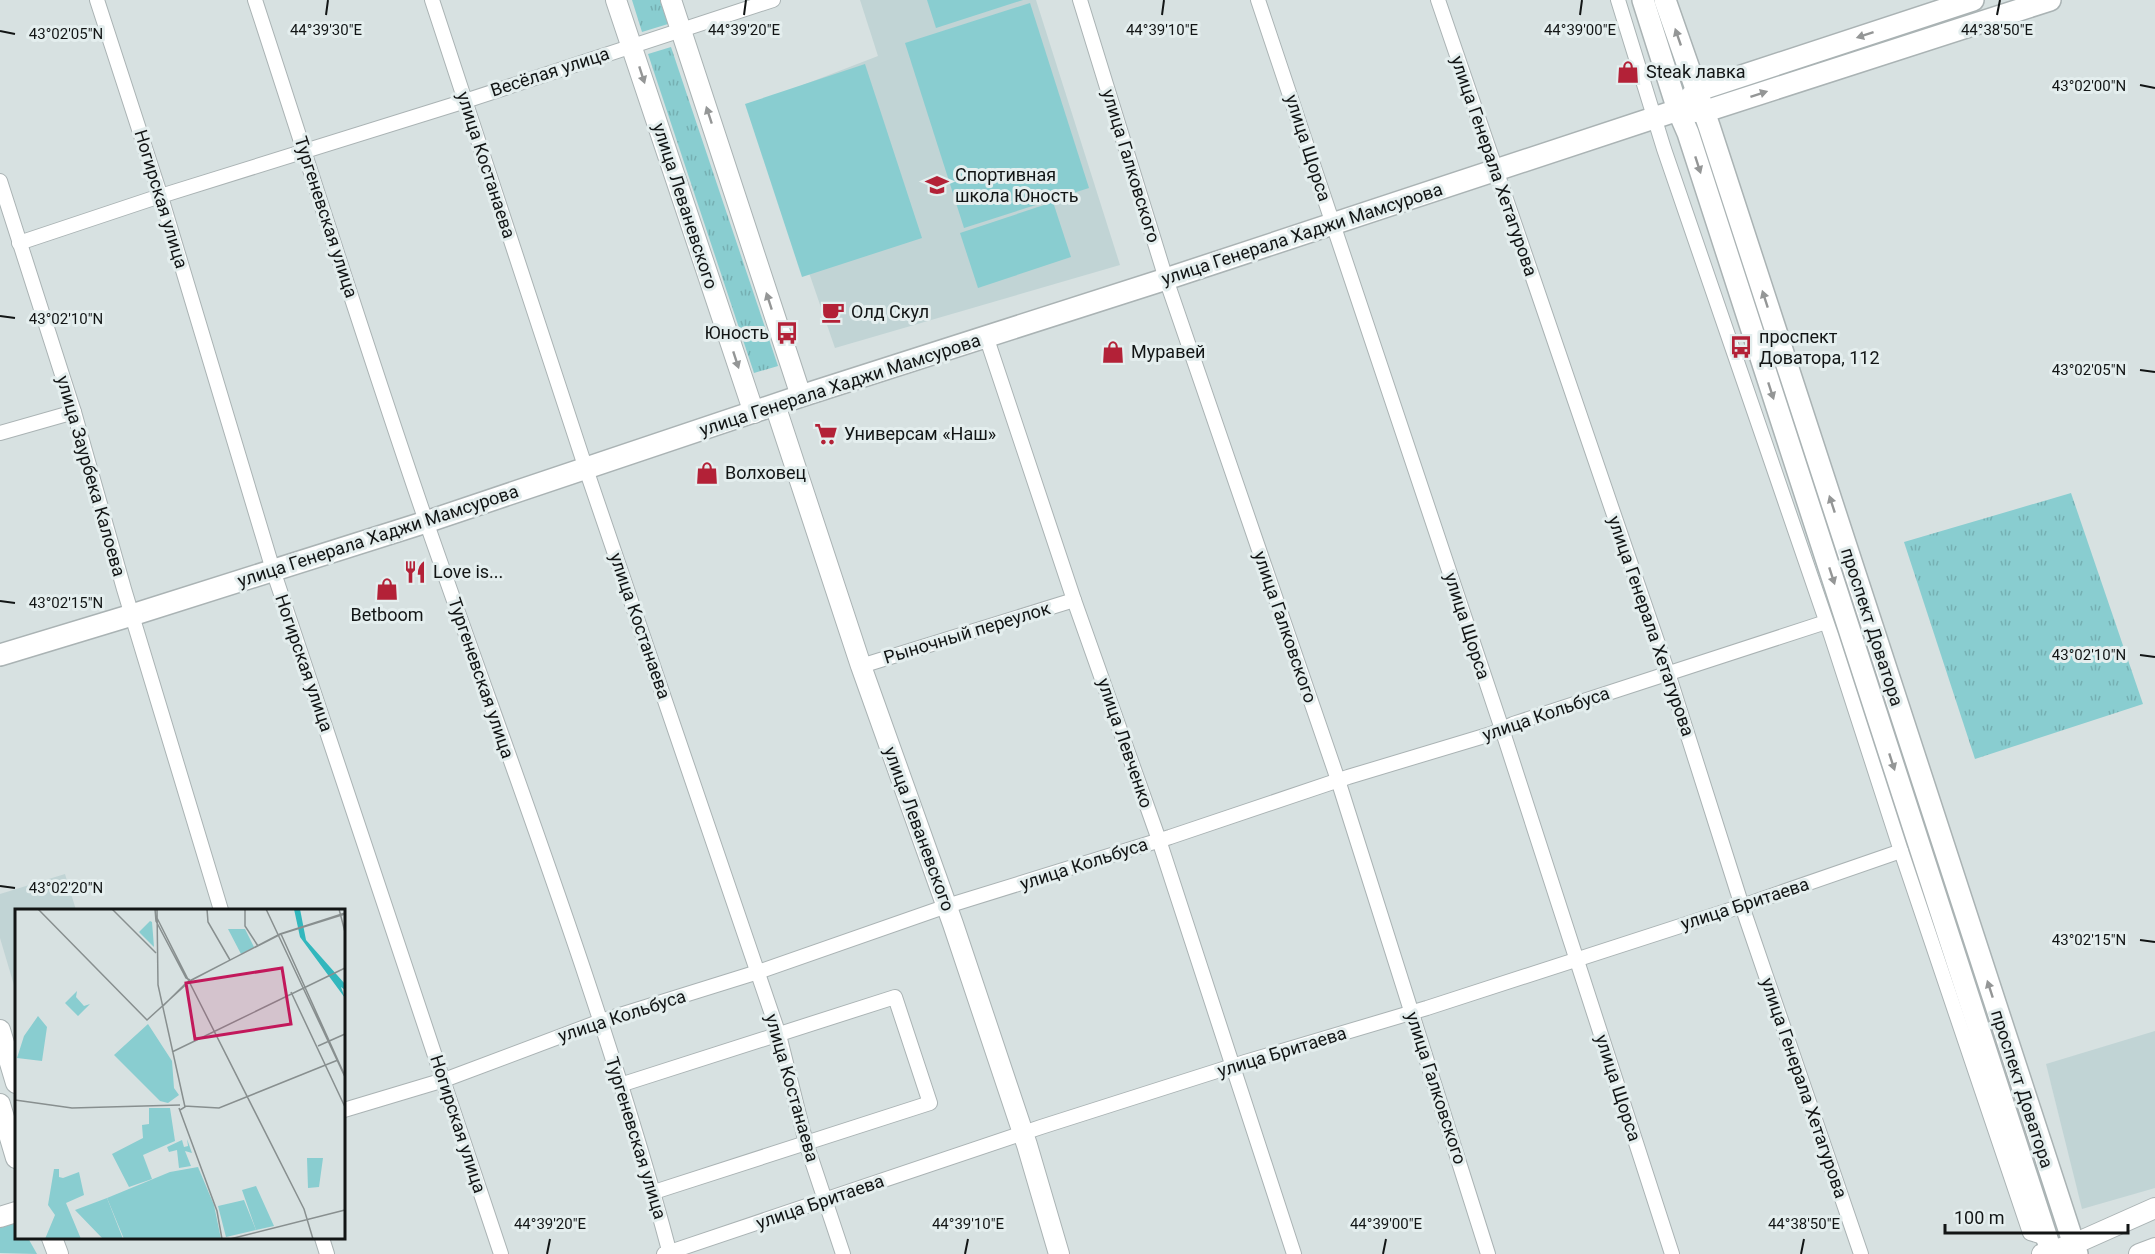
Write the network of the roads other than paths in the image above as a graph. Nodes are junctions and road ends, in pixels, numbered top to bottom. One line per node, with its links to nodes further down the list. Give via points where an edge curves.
1 (98, 0): 27 (street, Ногирская улица)
2 (255, 0): 24 (street, Тургеневская улица)
3 (432, 0): 20 (street, улица Костанаева)
4 (616, 0): 18 (street, улица Леваневского)
5 (670, 0): 16 (street)
6 (773, 0): 16 (street, Весёлая улица)
7 (1080, 0): 30 (street, улица Галковского)
8 (1258, 0): 28 (street, улица Щорса)
9 (1438, 0): 25 (street, улица Генерала Хетагурова)
10 (1618, 0): 23 (street)
11 (1643, 0): 21 (main road, проспект Доватора)
12 (1665, 0): 19 (main road, проспект Доватора, one-way to 12)
13 (1973, 0): 15 (main road, улица Генерала Хаджи Мамсурова)
14 (2050, 0): 17 (main road, улица Генерала Хаджи Мамсурова)
15 (1921, 17): 17 (main road); 19 (main road, улица Генерала Хаджи Мамсурова, one-way to 19)
16 (681, 30): 18 (street, Весёлая улица); 32 (street, one-way to 16)
17 (1928, 38): 22 (main road, улица Генерала Хаджи Мамсурова, one-way to 17)
18 (632, 45): 20 (street, Весёлая улица); 35 (street, улица Леваневского, one-way to 35)
19 (1696, 91): 21 (main road, улица Генерала Хаджи Мамсурова); 22 (main road, проспект Доватора)
20 (465, 101): 24 (street, Весёлая улица); 37 (street, улица Костанаева)
21 (1678, 110): 22 (main road, улица Генерала Хаджи Мамсурова); 23 (main road, улица Генерала Хаджи Мамсурова); 76 (main road, проспект Доватора, one-way to 76)
22 (1703, 112): 77 (main road, проспект Доватора, one-way to 22)
23 (1655, 118): 25 (main road, улица Генерала Хаджи Мамсурова); 42 (street)
24 (305, 152): 27 (street, Весёлая улица); 38 (street, Тургеневская улица)
25 (1495, 170): 28 (main road, улица Генерала Хаджи Мамсурова); 45 (street, улица Генерала Хетагурова)
26 (0, 181): 29 (street, улица Заурбека Калоева)
27 (161, 196): 29 (street, Весёлая улица); 39 (street, Ногирская улица)
28 (1333, 224): 30 (main road, улица Генерала Хаджи Мамсурова); 46 (street, улица Щорса)
29 (19, 243): 34 (street, улица Заурбека Калоева)
30 (1166, 279): 31 (main road, улица Генерала Хаджи Мамсурова); 47 (street, улица Галковского)
31 (986, 336): 32 (main road, улица Генерала Хаджи Мамсурова); 40 (street, улица Левченко)
32 (801, 396): 33 (main road, улица Генерала Хаджи Мамсурова)
33 (775, 405): 35 (main road, улица Генерала Хаджи Мамсурова); 44 (street, улица Леваневского)
34 (74, 412): 36 (street); 41 (street, улица Заурбека Калоева)
35 (754, 413): 37 (main road, улица Генерала Хаджи Мамсурова)
36 (0, 433)
37 (586, 469): 38 (main road, улица Генерала Хаджи Мамсурова); 54 (street, улица Костанаева)
38 (426, 522): 39 (main road, улица Генерала Хаджи Мамсурова); 56 (street, Тургеневская улица)
39 (273, 570): 41 (main road, улица Генерала Хаджи Мамсурова); 61 (street, Ногирская улица)
40 (1074, 600): 44 (street, Рыночный переулок); 48 (street, улица Левченко)
41 (132, 615): 43 (main road, улица Генерала Хаджи Мамсурова); 52 (street, улица Заурбека Калоева)
42 (1826, 622): 45 (street, улица Кольбуса); 49 (street)
43 (0, 655)
44 (861, 666): 50 (street, улица Леваневского)
45 (1668, 673): 46 (street, улица Кольбуса); 51 (street, улица Генерала Хетагурова)
46 (1502, 729): 47 (street, улица Кольбуса); 53 (street, улица Щорса)
47 (1338, 780): 48 (street, улица Кольбуса); 55 (street, улица Галковского)
48 (1159, 840): 50 (street, улица Кольбуса); 59 (street, улица Левченко)
49 (1901, 851): 51 (street, улица Бритаева); 76 (street, via 2030,1233)
50 (947, 906): 54 (street, улица Кольбуса); 65 (street, улица Леваневского)
51 (1742, 906): 53 (street, улица Бритаева); 87 (street, улица Генерала Хетагурова)
52 (221, 909)
53 (1576, 959): 55 (street, улица Бритаева); 86 (street, улица Щорса)
54 (758, 972): 56 (street, улица Кольбуса); 58 (street, улица Костанаева)
55 (1412, 1013): 59 (street, улица Бритаева); 85 (street, улица Галковского)
56 (601, 1021): 61 (street, улица Кольбуса); 62 (street, Тургеневская улица)
57 (0, 1030): 60 (street)
58 (779, 1035): 62 (street); 66 (street, улица Костанаева); 66 (street, via 895,997 930,1103)
59 (1232, 1067): 65 (street, улица Бритаева); 84 (street, улица Левченко)
60 (15, 1080)
61 (444, 1080): 64 (street, улица Кольбуса); 81 (street, Ногирская улица)
62 (620, 1085): 68 (street, Тургеневская улица)
63 (0, 1104): 67 (street)
64 (345, 1110)
65 (1023, 1133): 69 (street, улица Бритаева); 83 (street, улица Леваневского)
66 (806, 1143): 68 (street); 69 (street, улица Костанаева)
67 (15, 1155)
68 (654, 1192): 78 (street, Тургеневская улица)
69 (826, 1201): 78 (street, улица Бритаева); 82 (street, улица Костанаева)
70 (2155, 1208): 77 (street)
71 (15, 1212): 72 (street)
72 (0, 1217)
73 (52, 1239): 79 (street)
74 (322, 1239): 80 (street)
75 (2155, 1248): 88 (street)
76 (2048, 1249): 77 (street)
77 (2075, 1249)
78 (668, 1253)
79 (57, 1254)
80 (327, 1254)
81 (501, 1254)
82 (843, 1254)
83 (1059, 1254)
84 (1294, 1254)
85 (1488, 1254)
86 (1672, 1254)
87 (1861, 1254)
88 (2139, 1254)

